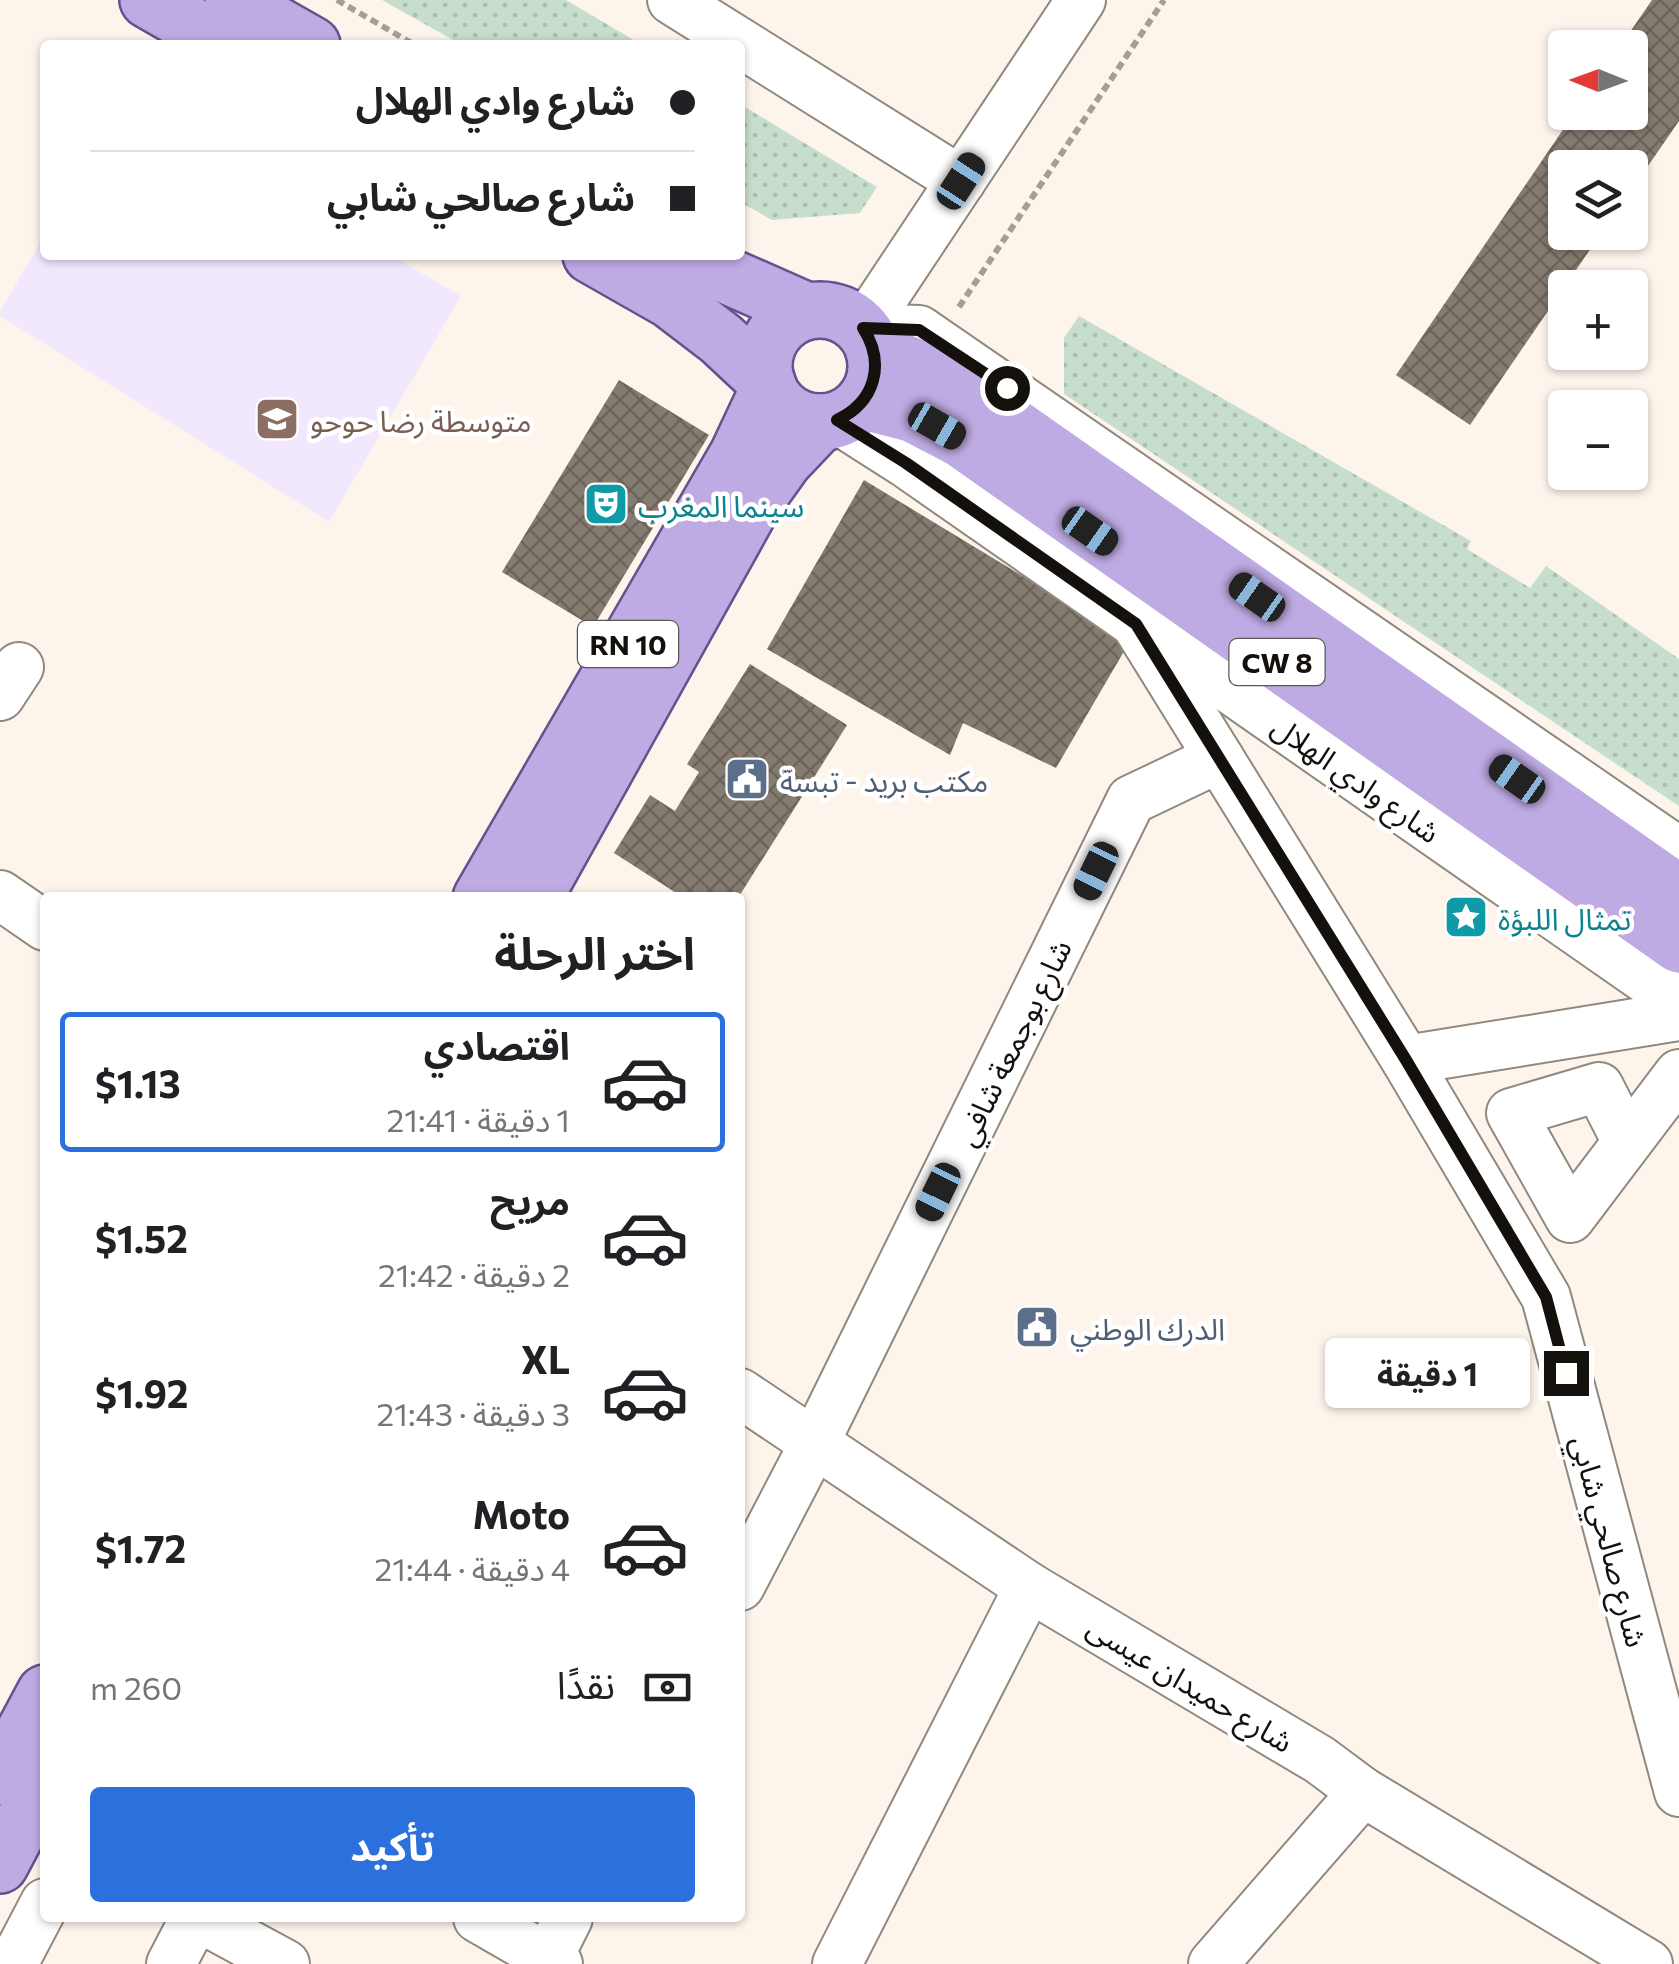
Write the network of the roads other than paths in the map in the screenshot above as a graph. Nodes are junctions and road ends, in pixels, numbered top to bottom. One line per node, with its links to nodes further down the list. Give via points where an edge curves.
1 (148, 0): 5 (main road)
2 (233, 0): 6 (main road)
3 (672, 0): 7 (street)
4 (1081, 0): 9 (street)
5 (217, 40)
6 (303, 40)
7 (736, 40)
8 (745, 46): 9 (street)
9 (961, 181): 13 (street)
10 (600, 260): 14 (main road, via 670,300)
11 (691, 260): 12 (main road)
12 (807, 311): 13 (main road, via 850,317); 14 (main road, via 776,330 764,364)
13 (852, 384): 14 (main road, via 804,420 777,402); 15 (street, شارع وادي الهلال, via 906,463); 17 (street, via 919,330); 19 (main road, RN 10, via 752,506); 20 (main road, CW 8, via 925,370 965,392); 23 (main road, شارع وادي الهلال / CW 8, via 960,439)
14 (768, 385): 18 (main road, RN 10, via 738,454)
15 (1136, 624): 16 (street, شارع صالحي شابي); 24 (street, شارع وادي الهلال)
16 (1219, 758): 26 (street, شارع صالحي شابي); 30 (street, شارع بوجمعة شافي, via 1131,800)
17 (1679, 852)
18 (484, 892)
19 (537, 892)
20 (1679, 893)
21 (0, 895): 22 (street)
22 (40, 923)
23 (1679, 946)
24 (1679, 1002)
25 (1679, 1016): 26 (street)
26 (1406, 1060): 35 (street, شارع صالحي شابي, via 1546,1297)
27 (1679, 1074): 28 (street)
28 (1627, 1142)
29 (745, 1395): 30 (street, شارع حميدان عيسى)
30 (815, 1442): 31 (street, شارع بوجمعة شافي); 32 (street, شارع حميدان عيسى)
31 (745, 1576)
32 (1030, 1586): 34 (street, شارع حميدان عيسى); 45 (street)
33 (40, 1720): 36 (main road)
34 (1363, 1792): 46 (street); 47 (street, شارع حميدان عيسى)
35 (1679, 1792)
36 (23, 1815)
37 (40, 1913): 42 (street)
38 (195, 1922): 43 (street)
39 (205, 1922): 44 (street)
40 (489, 1922): 41 (street)
41 (558, 1946)
42 (13, 1964)
43 (171, 1964)
44 (285, 1964)
45 (837, 1964)
46 (1213, 1964)
47 (1648, 1964)

